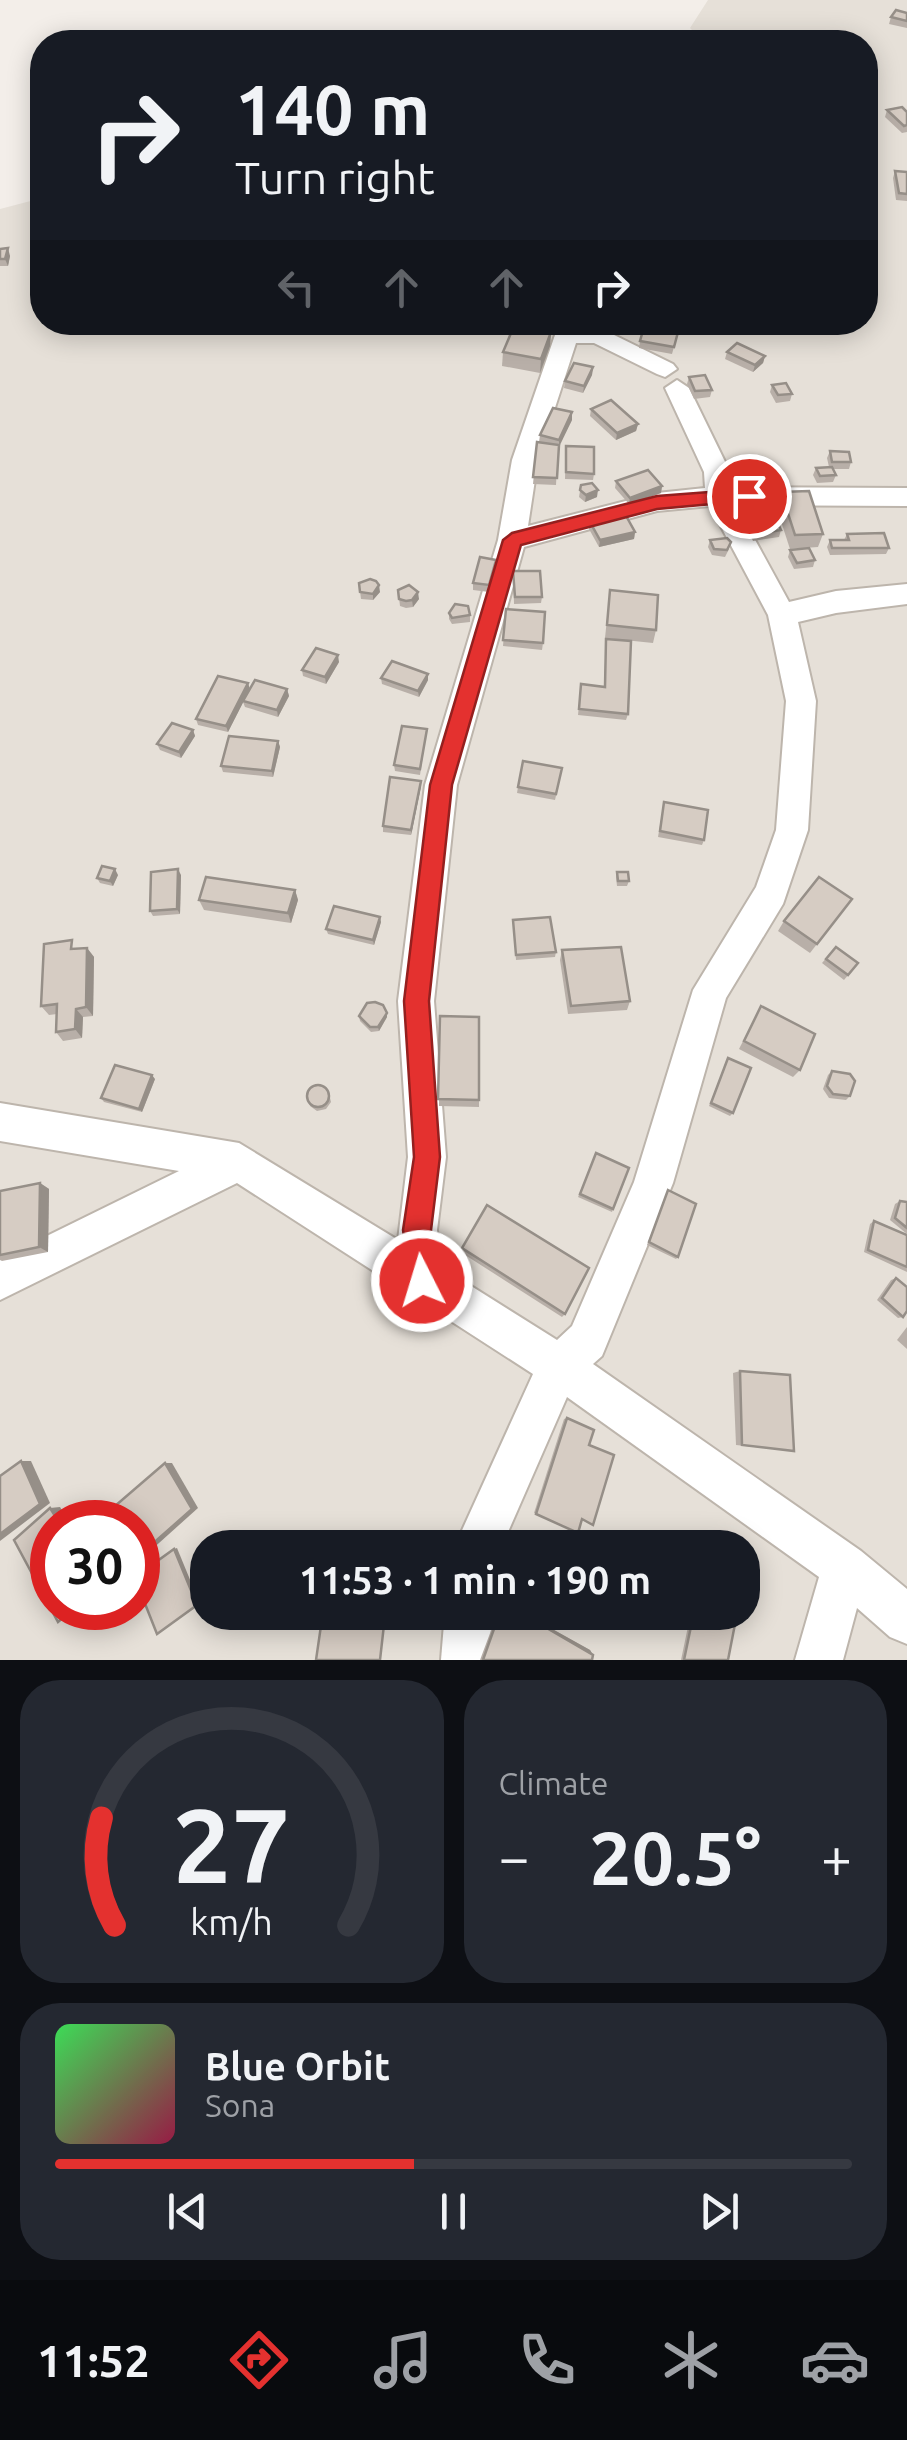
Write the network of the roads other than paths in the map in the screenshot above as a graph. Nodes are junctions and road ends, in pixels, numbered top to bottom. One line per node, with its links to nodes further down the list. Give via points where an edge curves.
1 (569, 335): 5 (street, via 525,460)
2 (594, 335): 3 (street, via 671,378 717,472)
3 (718, 496): 4 (street); 5 (street, via 657,502); 7 (street)
4 (907, 497)
5 (512, 540): 11 (street, via 441,785 416,1001 427,1157 417,1230)
6 (907, 594): 7 (street)
7 (782, 615): 12 (street, via 801,700 792,830 771,893 711,990 653,1183 587,1341)
8 (0, 1122): 9 (street)
9 (240, 1162): 10 (street); 11 (street)
10 (0, 1280)
11 (422, 1281): 12 (street)
12 (558, 1366): 13 (street); 14 (street)
13 (485, 1530)
14 (845, 1567): 15 (street); 18 (street)
15 (907, 1620)
16 (468, 1630): 17 (street)
17 (465, 1660)
18 (819, 1660)

